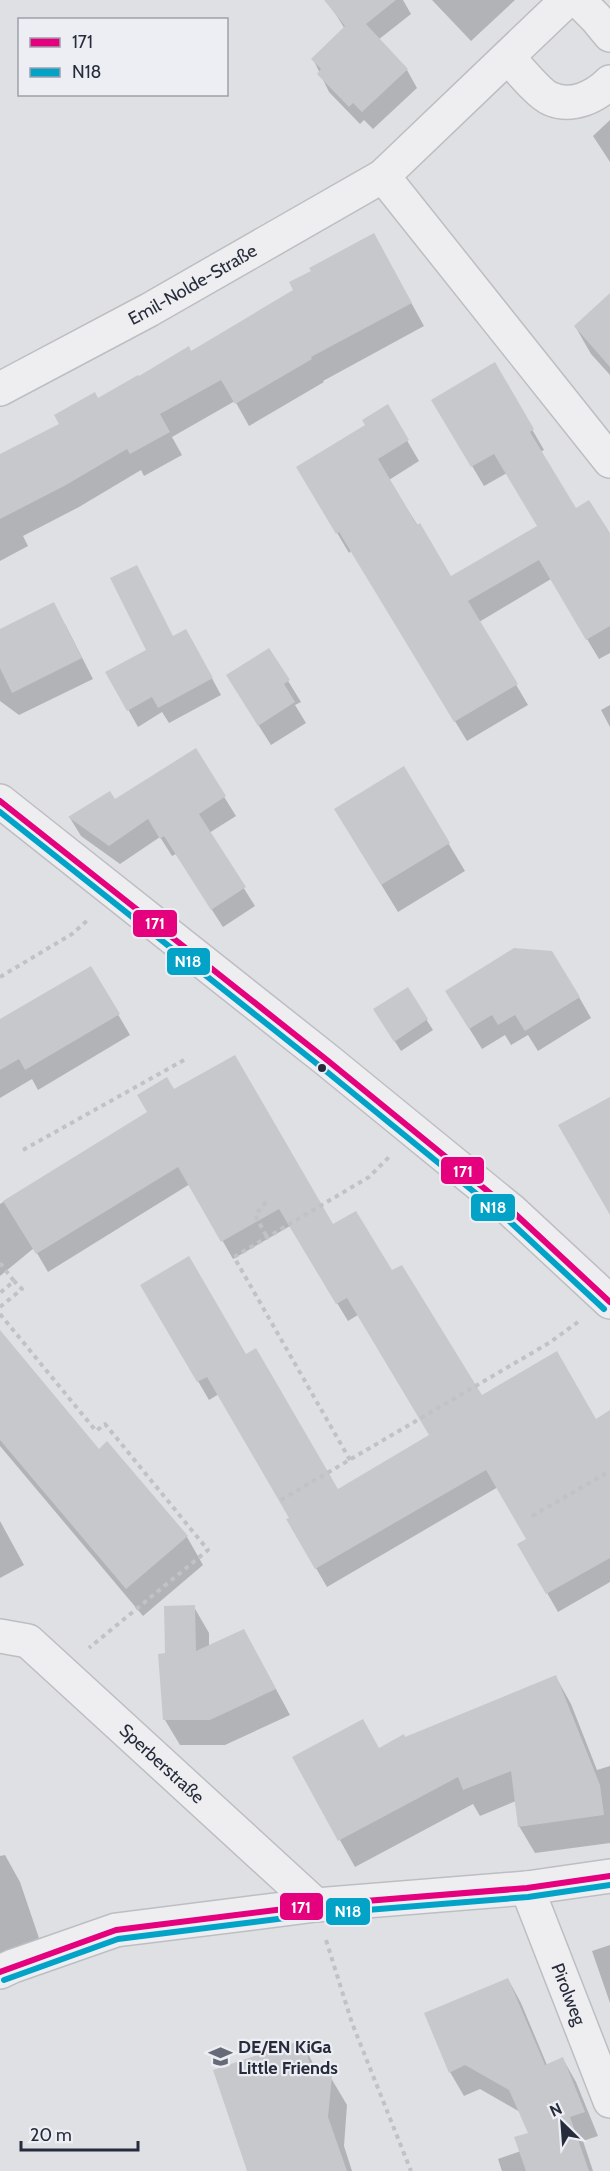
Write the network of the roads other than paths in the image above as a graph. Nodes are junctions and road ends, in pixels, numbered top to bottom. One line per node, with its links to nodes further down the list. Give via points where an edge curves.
1 (567, 0): 4 (street, Emil-Nolde-Straße)
2 (578, 0): 3 (street)
3 (610, 36)
4 (508, 57): 5 (street, via 550,99 573,102 598,94); 6 (street, Emil-Nolde-Straße)
5 (610, 82)
6 (383, 176): 7 (street, Emil-Nolde-Straße, via 149,310); 8 (street)
7 (0, 389)
8 (610, 461)
9 (0, 801): 10 (street, via 512,1210)
10 (609, 1301)
11 (0, 1636): 14 (street, Sperberstraße, via 28,1641)
12 (610, 1876): 13 (street)
13 (527, 1888): 14 (street); 16 (street, Pirolweg)
14 (316, 1905): 15 (street, via 116,1930)
15 (0, 1972)
16 (610, 2101)

